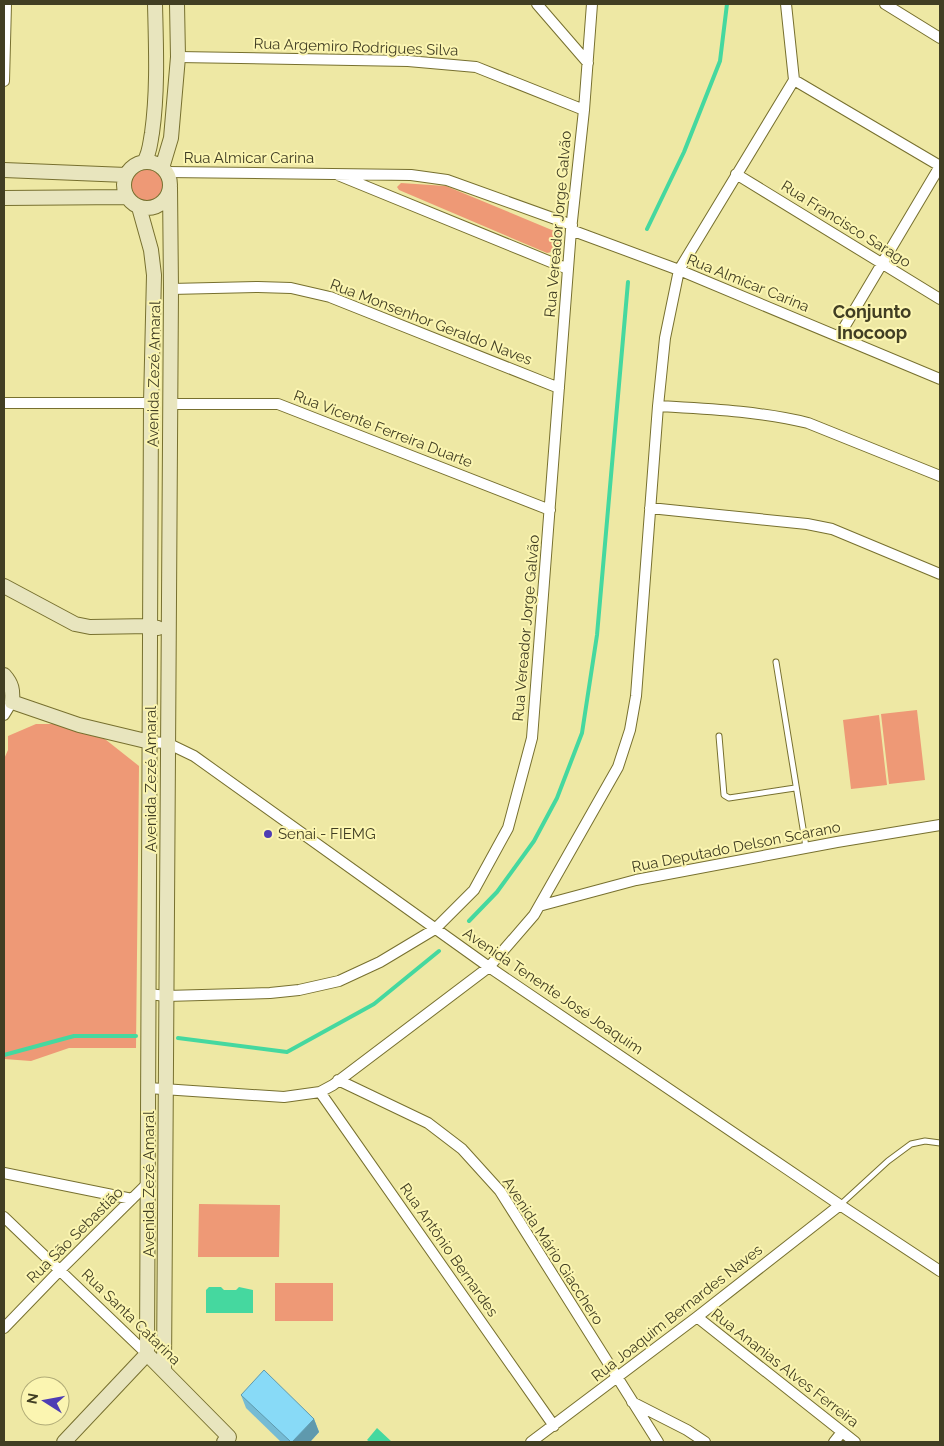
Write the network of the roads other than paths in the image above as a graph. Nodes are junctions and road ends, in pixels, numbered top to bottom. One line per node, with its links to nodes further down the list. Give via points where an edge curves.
1 (6, 4): 12 (street)
2 (155, 4): 14 (main road, via 154,118 149,155)
3 (177, 4): 9 (main road)
4 (537, 4): 10 (street)
5 (592, 4): 10 (street, Rua Vereador Jorge Galvão)
6 (786, 4): 11 (street)
7 (885, 4): 8 (street)
8 (940, 38)
9 (178, 57): 13 (street, Rua Argemiro Rodrigues Silva, via 408,61 476,67); 17 (main road, via 171,138)
10 (588, 63): 13 (street, Rua Vereador Jorge Galvão)
11 (794, 80): 15 (street); 20 (street)
12 (4, 81)
13 (584, 110): 25 (street, Rua Vereador Jorge Galvão)
14 (144, 162): 17 (main road); 19 (main road)
15 (940, 166): 26 (street)
16 (4, 170): 19 (main road)
17 (164, 170): 18 (street, Rua Almicar Carina); 21 (main road, Avenida Zezé Amaral)
18 (333, 173): 25 (street, Rua Almicar Carina, via 411,175 447,180); 27 (street, Rua Almicar Carina)
19 (126, 174): 22 (main road, via 124,190)
20 (736, 174): 26 (street, Rua Francisco Sarago); 28 (street)
21 (170, 187): 24 (main road, via 168,195 156,207); 29 (main road, Avenida Zezé Amaral)
22 (127, 197): 23 (main road); 24 (main road)
23 (4, 198)
24 (139, 207): 35 (main road, Avenida Zezé Amaral, via 154,275)
25 (572, 228): 27 (street, Rua Vereador Jorge Galvão); 28 (street, Rua Almicar Carina)
26 (882, 264): 30 (street, Rua Francisco Sarago); 31 (street)
27 (568, 268): 33 (street, Rua Vereador Jorge Galvão)
28 (678, 270): 31 (street, Rua Almicar Carina); 37 (street, via 665,338)
29 (171, 289): 33 (street, Rua Monsenhor Geraldo Naves, via 291,288 330,297); 36 (main road, Avenida Zezé Amaral)
30 (940, 300)
31 (839, 336): 32 (street, Rua Almicar Carina)
32 (940, 379)
33 (559, 388): 40 (street, Rua Vereador Jorge Galvão)
34 (4, 403): 35 (street)
35 (151, 403): 43 (main road, Avenida Zezé Amaral)
36 (169, 404): 40 (street, Rua Vicente Ferreira Duarte, via 278,404); 44 (main road, Avenida Zezé Amaral)
37 (658, 406): 38 (street, via 785,417 808,423); 39 (street)
38 (940, 476)
39 (650, 508): 41 (street, via 832,529); 55 (street, via 636,696 630,730 618,767)
40 (550, 510): 56 (street, Rua Vereador Jorge Galvão, via 532,738 508,828 474,890)
41 (940, 574)
42 (4, 586): 43 (main road, via 75,624 90,627)
43 (150, 626): 44 (main road); 50 (main road, Avenida Zezé Amaral)
44 (168, 634): 51 (main road, Avenida Zezé Amaral)
45 (776, 662): 52 (lane)
46 (4, 674): 47 (main road, via 11,684)
47 (12, 702): 48 (street); 50 (main road, via 79,726)
48 (4, 715)
49 (719, 736): 52 (lane, via 724,795 729,798)
50 (150, 742): 51 (street, Avenida Tenente José Joaquim); 58 (main road, Avenida Zezé Amaral)
51 (167, 743): 56 (street, Avenida Tenente José Joaquim, via 194,756); 59 (main road, Avenida Zezé Amaral)
52 (795, 788): 54 (lane)
53 (940, 825): 54 (street, Rua Deputado Delson Scarano)
54 (806, 848): 55 (street, Rua Deputado Delson Scarano, via 636,880)
55 (539, 906): 57 (street)
56 (435, 929): 57 (street, Avenida Tenente José Joaquim); 59 (street, Rua Vereador Jorge Galvão, via 380,962 339,980 299,990 270,994)
57 (489, 967): 60 (street); 68 (street, Avenida Tenente José Joaquim)
58 (149, 994): 59 (street, Rua Vereador Jorge Galvão); 61 (main road, Avenida Zezé Amaral)
59 (166, 996): 62 (main road, Avenida Zezé Amaral)
60 (338, 1080): 63 (street); 76 (street, Avenida Mário Giacchero, via 428,1123 462,1149 500,1192)
61 (148, 1088): 62 (street); 66 (main road, Avenida Zezé Amaral)
62 (166, 1088): 63 (street, via 284,1097); 75 (main road, Avenida Zezé Amaral)
63 (320, 1092): 78 (street, Rua Antônio Bernardes)
64 (940, 1143): 68 (lane, via 925,1141 911,1144)
65 (4, 1173): 67 (street)
66 (147, 1184): 67 (street, Rua São Sebastião); 74 (main road, Avenida Zezé Amaral)
67 (132, 1199): 70 (street, Rua São Sebastião)
68 (840, 1205): 71 (street, Avenida Tenente José Joaquim); 72 (street, Rua Joaquim Bernardes Naves)
69 (4, 1217): 70 (street, Rua Santa Catarina)
70 (60, 1270): 73 (street, Rua São Sebastião); 74 (street, Rua Santa Catarina)
71 (940, 1271)
72 (697, 1317): 76 (street, Rua Joaquim Bernardes Naves); 79 (street, Rua Ananias Alves Ferreira)
73 (4, 1328)
74 (147, 1354): 75 (main road, Rua Santa Catarina); 81 (main road)
75 (164, 1371): 80 (main road, Rua Santa Catarina)
76 (616, 1378): 77 (street, Avenida Mário Giacchero); 78 (street, Rua Joaquim Bernardes Naves)
77 (632, 1402): 83 (street, Avenida Mário Giacchero); 84 (street)
78 (554, 1426): 82 (street, Rua Joaquim Bernardes Naves)
79 (842, 1432): 85 (street); 86 (street, Rua Ananias Alves Ferreira)
80 (229, 1441)
81 (64, 1442)
82 (531, 1442)
83 (658, 1442)
84 (704, 1442)
85 (834, 1442)
86 (855, 1442)

